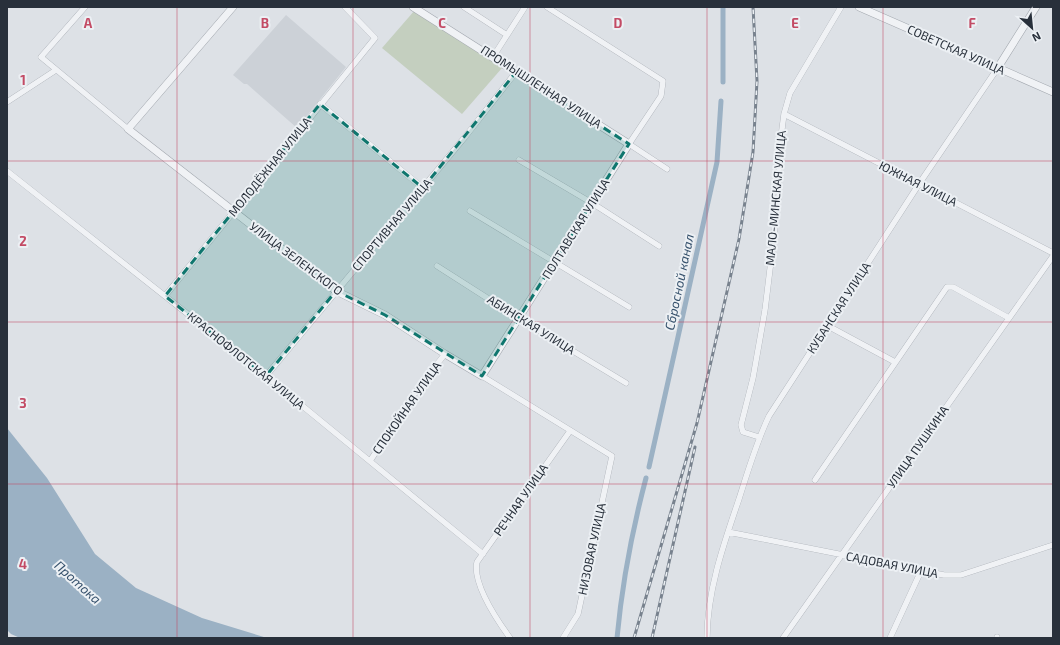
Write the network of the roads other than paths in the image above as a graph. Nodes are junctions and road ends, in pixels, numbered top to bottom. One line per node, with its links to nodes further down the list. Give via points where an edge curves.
1 (85, 7): 14 (street, УЛИЦА ЗЕЛЕНСКОГО, via 41,58)
2 (233, 7): 20 (street)
3 (345, 7): 18 (street, МОЛОДЁЖНАЯ УЛИЦА, via 375,38)
4 (414, 7): 12 (street, ПРОМЫШЛЕННАЯ УЛИЦА)
5 (464, 7): 11 (street)
6 (525, 7): 11 (street)
7 (546, 7): 21 (street, ПОЛТАВСКАЯ УЛИЦА, via 663,81 661,96)
8 (841, 7): 19 (street, МАЛО-МИНСКАЯ УЛИЦА, via 790,92)
9 (859, 7): 13 (street, СОВЕТСКАЯ УЛИЦА)
10 (1036, 7): 13 (street, КУБАНСКАЯ УЛИЦА)
11 (507, 35): 12 (street)
12 (493, 57): 15 (street, ПРОМЫШЛЕННАЯ УЛИЦА)
13 (997, 69): 16 (street, СОВЕТСКАЯ УЛИЦА); 25 (street, КУБАНСКАЯ УЛИЦА)
14 (56, 70): 17 (street); 20 (street, УЛИЦА ЗЕЛЕНСКОГО)
15 (516, 72): 21 (street, ПРОМЫШЛЕННАЯ УЛИЦА); 26 (street, СПОРТИВНАЯ УЛИЦА)
16 (1053, 92)
17 (7, 102)
18 (320, 104): 26 (street); 28 (street, МОЛОДЁЖНАЯ УЛИЦА)
19 (784, 114): 25 (street, ЮЖНАЯ УЛИЦА); 47 (street, МАЛО-МИНСКАЯ УЛИЦА, via 779,152 779,195 765,310 753,378 741,425 743,432)
20 (128, 129): 28 (street, УЛИЦА ЗЕЛЕНСКОГО)
21 (629, 144): 23 (street, ПРОМЫШЛЕННАЯ УЛИЦА); 27 (street, ПОЛТАВСКАЯ УЛИЦА)
22 (519, 160): 27 (street)
23 (667, 169)
24 (7, 171): 36 (street, КРАСНОФЛОТСКАЯ УЛИЦА)
25 (919, 184): 31 (street, ЮЖНАЯ УЛИЦА); 40 (street, КУБАНСКАЯ УЛИЦА)
26 (423, 188): 35 (street, СПОРТИВНАЯ УЛИЦА)
27 (592, 203): 30 (street); 33 (street, ПОЛТАВСКАЯ УЛИЦА)
28 (235, 211): 35 (street, УЛИЦА ЗЕЛЕНСКОГО); 36 (street, МОЛОДЁЖНАЯ УЛИЦА)
29 (470, 211): 33 (street)
30 (659, 246)
31 (1053, 252)
32 (1053, 256): 38 (street, УЛИЦА ПУШКИНА)
33 (555, 263): 37 (street); 39 (street, ПОЛТАВСКАЯ УЛИЦА)
34 (437, 266): 39 (street, АБИНСКАЯ УЛИЦА)
35 (336, 291): 41 (street, УЛИЦА ЗЕЛЕНСКОГО, via 385,315); 43 (street, СПОРТИВНАЯ УЛИЦА)
36 (165, 296): 43 (street, КРАСНОФЛОТСКАЯ УЛИЦА)
37 (629, 307)
38 (1009, 318): 42 (street, via 953,287 947,287); 54 (street, УЛИЦА ПУШКИНА)
39 (520, 319): 44 (street, ПОЛТАВСКАЯ УЛИЦА); 45 (street, АБИНСКАЯ УЛИЦА)
40 (828, 326): 42 (street); 47 (street, КУБАНСКАЯ УЛИЦА, via 769,416)
41 (445, 354): 44 (street, УЛИЦА ЗЕЛЕНСКОГО); 49 (street, СПОКОЙНАЯ УЛИЦА, via 419,387)
42 (895, 362): 50 (street)
43 (266, 376): 49 (street, КРАСНОФЛОТСКАЯ УЛИЦА)
44 (482, 376): 46 (street, УЛИЦА ЗЕЛЕНСКОГО)
45 (626, 383)
46 (570, 431): 48 (street, УЛИЦА ЗЕЛЕНСКОГО); 53 (street, РЕЧНАЯ УЛИЦА)
47 (759, 437): 51 (street, КУБАНСКАЯ УЛИЦА)
48 (612, 456): 57 (street, НИЗОВАЯ УЛИЦА, via 578,614)
49 (370, 461): 53 (street, КРАСНОФЛОТСКАЯ УЛИЦА)
50 (815, 480)
51 (728, 532): 54 (street, САДОВАЯ УЛИЦА); 58 (street, КУБАНСКАЯ УЛИЦА, via 707,614)
52 (1053, 545): 55 (street, САДОВАЯ УЛИЦА, via 961,574 944,575)
53 (483, 554): 56 (street, РЕЧНАЯ УЛИЦА, via 475,570 486,602)
54 (840, 556): 55 (street, САДОВАЯ УЛИЦА); 59 (street, УЛИЦА ПУШКИНА)
55 (922, 571): 60 (street)
56 (510, 638)
57 (563, 638)
58 (707, 638)
59 (782, 638)
60 (890, 638)

